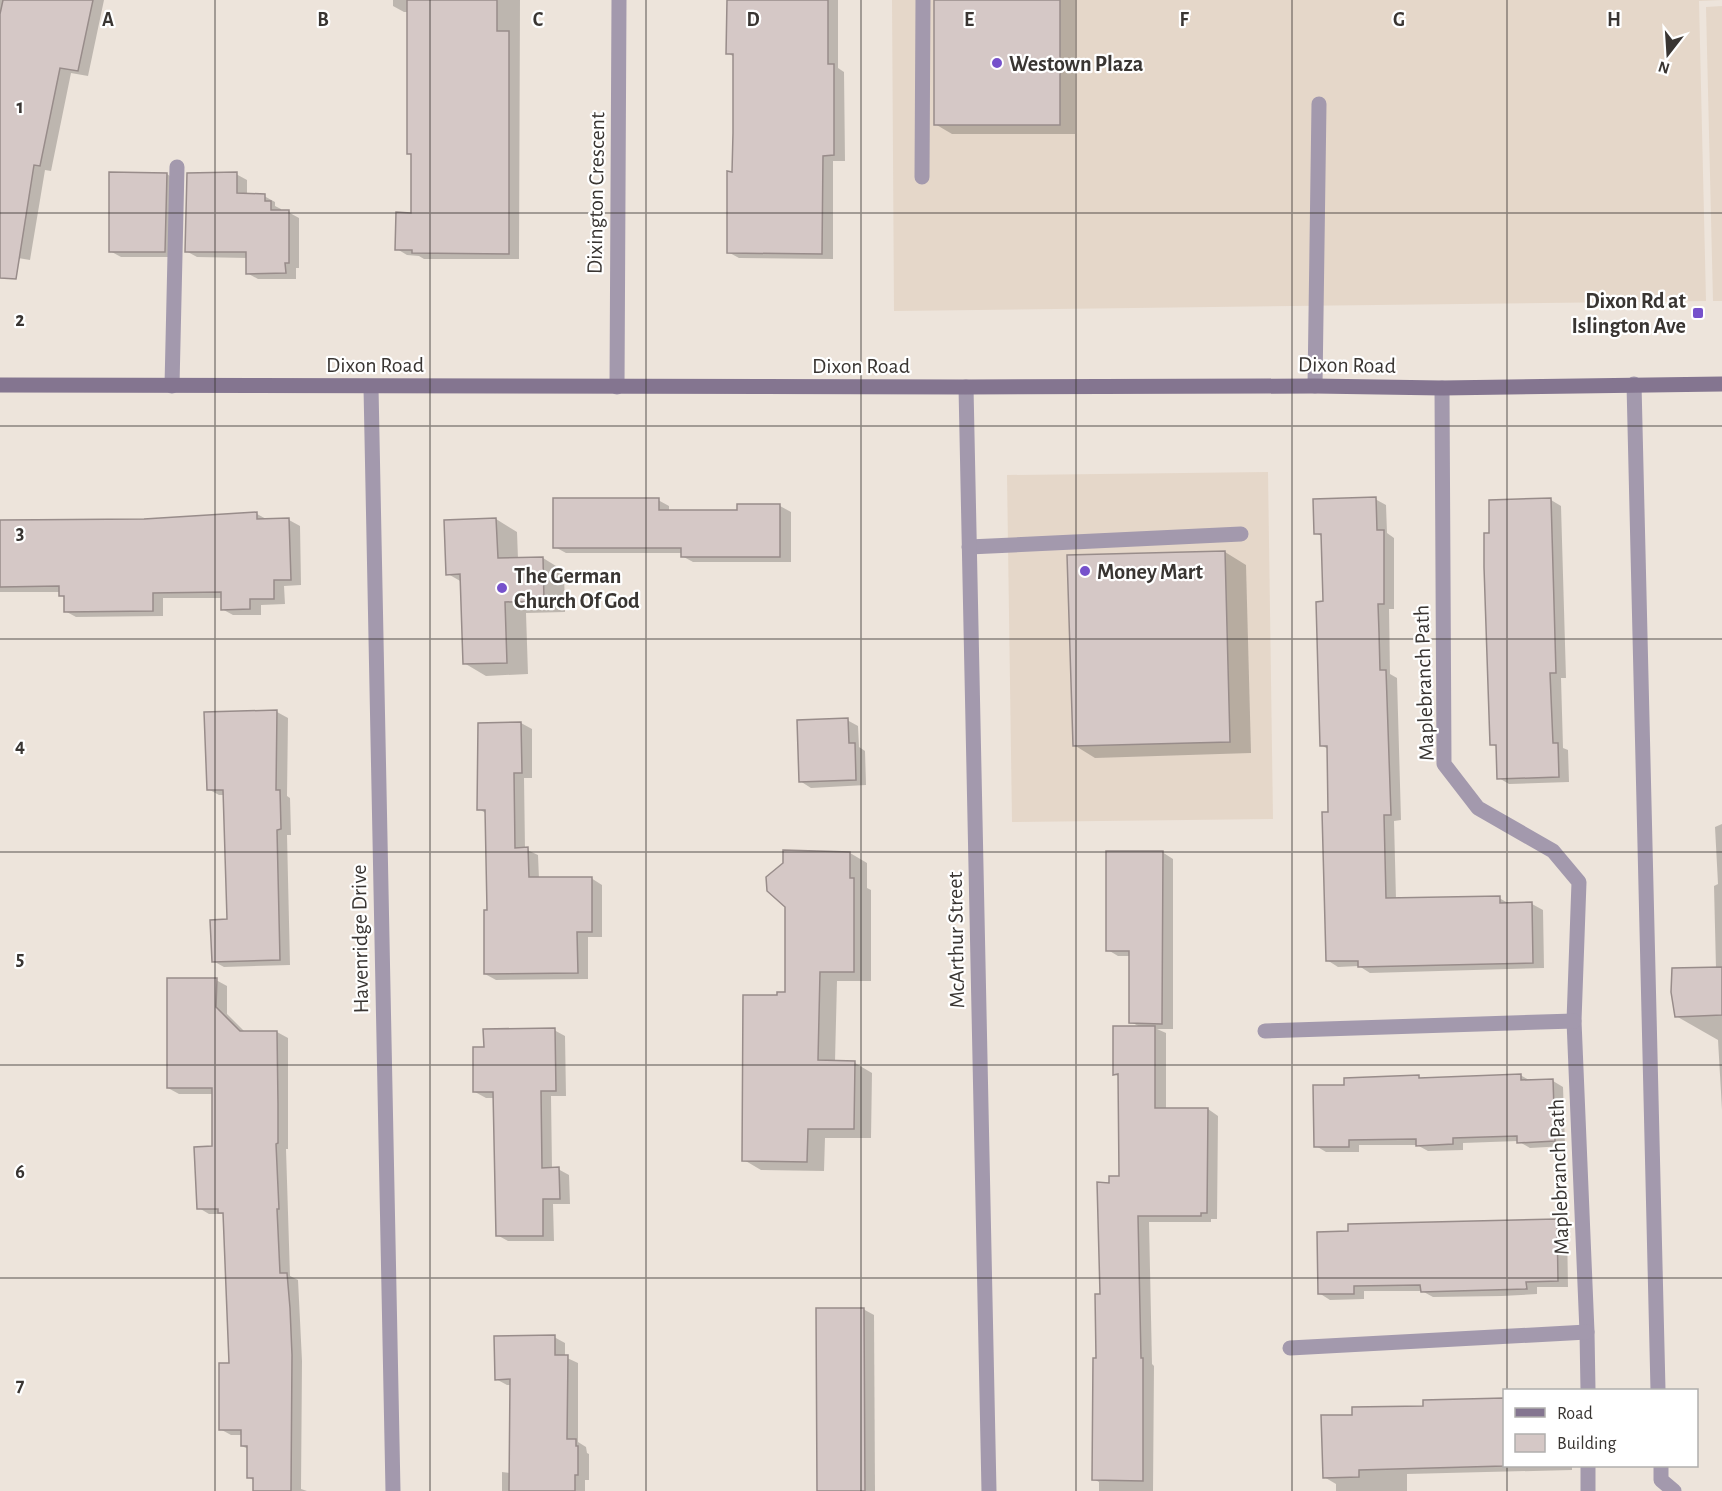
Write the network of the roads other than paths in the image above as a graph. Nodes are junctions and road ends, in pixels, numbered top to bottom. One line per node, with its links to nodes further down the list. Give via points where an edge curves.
1 (620, 0): 12 (street, Dixington Crescent)
2 (923, 0): 5 (street)
3 (1319, 104): 10 (street)
4 (177, 167): 9 (street)
5 (922, 177)
6 (1635, 384): 7 (main road, Dixon Road); 14 (main road, Dixon Road); 22 (street)
7 (1722, 384)
8 (0, 386): 9 (main road, Dixon Road)
9 (172, 386): 11 (main road, Dixon Road)
10 (1315, 386): 13 (main road, Dixon Road); 14 (main road, Dixon Road)
11 (371, 387): 12 (main road, Dixon Road); 25 (street, Havenridge Drive)
12 (617, 387): 13 (main road, Dixon Road)
13 (966, 387): 16 (street, McArthur Street)
14 (1442, 388): 17 (street, Maplebranch Path, via 1444,764 1478,808 1553,851 1579,882)
15 (1241, 534): 16 (street)
16 (969, 547): 26 (street, McArthur Street)
17 (1574, 1021): 18 (street); 19 (street, Maplebranch Path)
18 (1265, 1031)
19 (1587, 1332): 20 (street); 21 (street, Maplebranch Path)
20 (1290, 1348)
21 (1587, 1389)
22 (1658, 1389)
23 (1588, 1467): 27 (street)
24 (1661, 1467): 28 (street, via 1661,1480)
25 (393, 1491)
26 (989, 1491)
27 (1588, 1491)
28 (1674, 1491)

